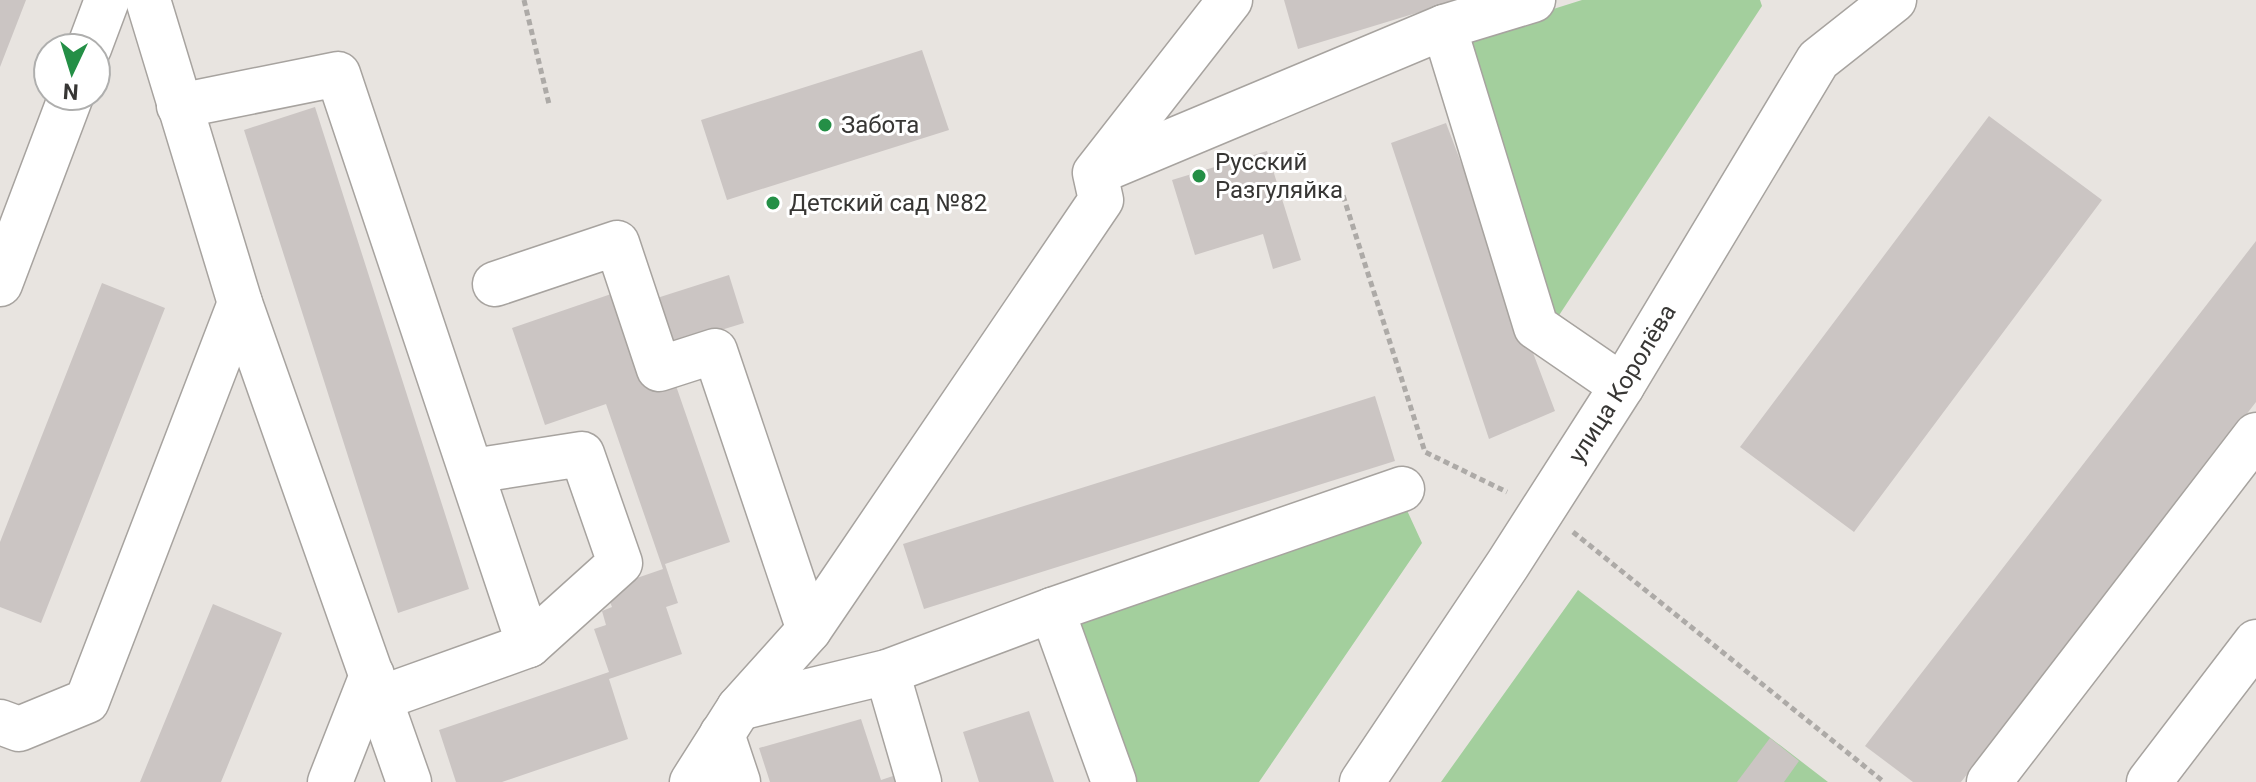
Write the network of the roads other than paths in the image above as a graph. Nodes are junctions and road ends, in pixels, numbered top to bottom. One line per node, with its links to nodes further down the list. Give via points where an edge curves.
1 (107, 0): 7 (street)
2 (148, 0): 8 (street)
3 (1230, 0): 10 (street)
4 (1533, 0): 6 (street)
5 (1894, 0): 14 (street, улица Королёва, via 1818,60)
6 (1444, 27): 10 (street); 14 (street, via 1536,327)
7 (95, 32)
8 (179, 106): 13 (street); 16 (street, via 338,74)
9 (65, 112): 11 (street)
10 (1095, 173): 19 (street, via 1101,200)
11 (0, 284)
12 (495, 284): 19 (street, via 617,243 659,369 715,351)
13 (240, 303): 23 (street); 25 (street, via 87,701 19,729)
14 (1622, 386): 32 (street, улица Королёва)
15 (2256, 435): 33 (street)
16 (473, 471): 21 (street); 21 (street, via 582,454 620,563)
17 (1402, 489): 18 (street)
18 (1052, 610): 22 (street); 31 (street)
19 (809, 630): 24 (street)
20 (2256, 642): 34 (street)
21 (529, 645): 23 (street)
22 (887, 672): 24 (street); 30 (street)
23 (376, 686): 26 (street); 27 (street)
24 (731, 721): 28 (street); 29 (street)
25 (0, 722)
26 (330, 782)
27 (409, 782)
28 (692, 782)
29 (738, 782)
30 (919, 782)
31 (1114, 782)
32 (1362, 782)
33 (1989, 782)
34 (2149, 782)

